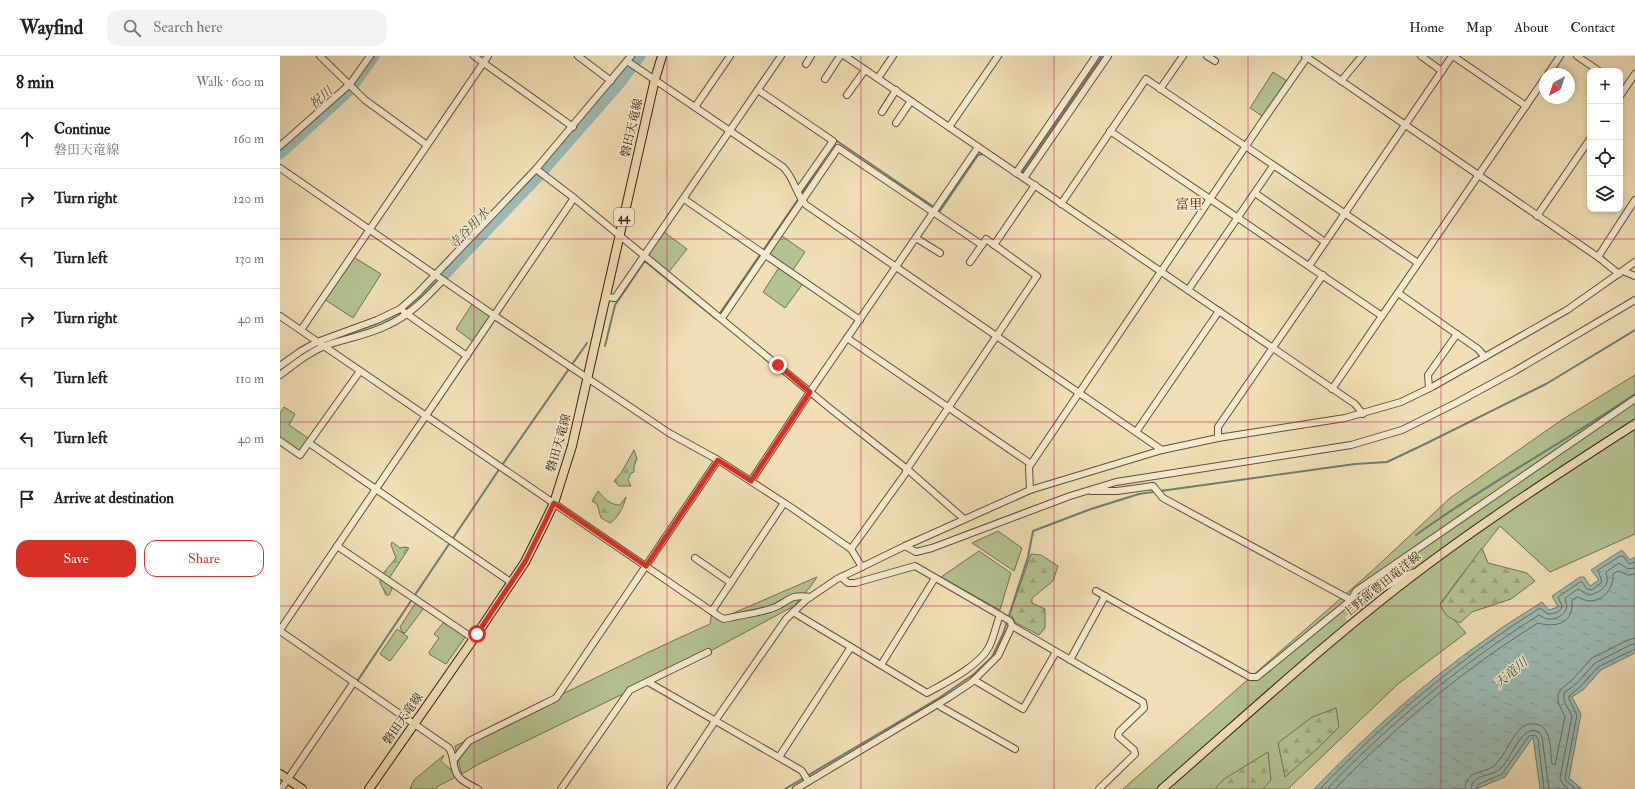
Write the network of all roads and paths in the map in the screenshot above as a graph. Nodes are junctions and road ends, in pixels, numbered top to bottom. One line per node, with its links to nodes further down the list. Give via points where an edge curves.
1 (320, 56): 38 (street)
2 (370, 56): 38 (street)
3 (474, 56): 26 (street)
4 (488, 56): 26 (street)
5 (578, 56): 36 (street)
6 (662, 56): 34 (main road, 磐田天竜線 / 44)
7 (730, 56): 47 (street)
8 (781, 56): 42 (street)
9 (811, 56): 27 (street)
10 (840, 56): 35 (street)
11 (845, 56): 30 (street)
12 (893, 56): 33 (street)
13 (998, 56): 52 (street)
14 (1096, 56): 63 (street)
15 (1108, 56): 65 (street)
16 (1183, 56): 41 (street)
17 (1207, 56): 25 (street)
18 (1307, 56): 37 (street); 59 (street)
19 (1362, 56): 37 (street)
20 (1421, 56): 31 (street)
21 (1453, 56): 31 (street); 46 (street)
22 (1560, 56): 28 (street)
23 (1577, 56): 29 (street)
24 (629, 59): 34 (street); 36 (street)
25 (1215, 61)
26 (483, 62): 51 (street); 56 (street)
27 (806, 64)
28 (1552, 68)
29 (1595, 68)
30 (865, 70): 33 (street); 44 (street)
31 (1442, 71): 50 (street)
32 (1635, 74): 39 (street)
33 (878, 78): 43 (street)
34 (655, 79): 47 (street); 80 (main road, 磐田天竜線 / 44)
35 (825, 79)
36 (611, 81): 51 (street)
37 (1341, 81): 50 (street)
38 (350, 84): 56 (street, via 365,100); 57 (street)
39 (1623, 86)
40 (1539, 87): 46 (street)
41 (1160, 89): 53 (street, via 1146,80); 59 (street)
42 (758, 90): 54 (street); 67 (street, via 833,141)
43 (896, 90): 45 (street); 48 (street)
44 (847, 95)
45 (911, 101): 49 (street); 52 (street)
46 (1526, 106): 64 (street)
47 (695, 107): 54 (street)
48 (882, 112)
49 (896, 123)
50 (1405, 124): 64 (street); 76 (street)
51 (573, 127): 62 (street)
52 (949, 127): 58 (street)
53 (1110, 131): 70 (street); 74 (street)
54 (730, 132): 67 (street, via 783,167); 71 (street)
55 (1589, 140): 77 (street)
56 (427, 145): 79 (street)
57 (280, 146)
58 (978, 147): 63 (street); 75 (street)
59 (1246, 147): 60 (street); 70 (street)
60 (1273, 166): 68 (street); 76 (street)
61 (280, 168): 79 (street)
62 (536, 169): 69 (street); 96 (street)
63 (1016, 173): 65 (street)
64 (1478, 176): 77 (street); 91 (street)
65 (1024, 178): 66 (street)
66 (1035, 185): 74 (street); 84 (street)
67 (798, 190): 73 (street)
68 (1255, 193): 78 (street); 82 (street)
69 (574, 198): 80 (street); 108 (street)
70 (1211, 198): 78 (street); 94 (street)
71 (684, 199): 86 (street); 87 (street)
72 (1635, 200): 88 (street)
73 (802, 201): 75 (street, via 838,148); 86 (street); 93 (street)
74 (1062, 204): 94 (street)
75 (934, 212): 81 (street); 83 (street)
76 (1344, 213): 82 (street); 91 (street)
77 (1537, 216): 88 (street)
78 (1239, 217): 92 (street); 100 (street)
79 (369, 230): 96 (street); 112 (street)
80 (620, 236): 87 (street); 102 (main road, 磐田天竜線 / 44)
81 (916, 238): 85 (street); 93 (street)
82 (1325, 242): 92 (street)
83 (982, 245): 84 (street, via 986,239); 89 (street)
84 (994, 245): 114 (street, via 1037,276)
85 (940, 253)
86 (765, 255): 110 (street); 111 (street)
87 (644, 257): 102 (street, via 615,298); 110 (street)
88 (1598, 257): 95 (street)
89 (970, 262)
90 (1635, 262): 95 (street)
91 (1418, 263): 101 (street)
92 (1309, 266): 97 (street)
93 (896, 268): 111 (street); 114 (street)
94 (1161, 271): 100 (street); 128 (street)
95 (1621, 272): 98 (street); 120 (street, via 1567,310)
96 (435, 275): 99 (street); 104 (street)
97 (1323, 275): 109 (street); 118 (street)
98 (1635, 276)
99 (443, 280): 106 (street); 108 (street)
100 (1188, 290): 105 (street)
101 (1398, 293): 109 (street); 113 (street)
102 (607, 297): 124 (main road, 磐田天竜線 / 44)
103 (1635, 300): 145 (street, via 1515,371 1402,430 1351,444 1165,473)
104 (400, 309): 106 (street); 116 (street)
105 (1219, 311): 118 (street); 134 (street)
106 (406, 314): 117 (street, via 389,325); 119 (street)
107 (280, 316): 112 (street)
108 (495, 316): 119 (street); 124 (street)
109 (1382, 316): 126 (street)
110 (722, 318): 127 (street)
111 (860, 320): 115 (street)
112 (301, 330): 116 (street)
113 (1457, 334): 120 (street); 125 (street, via 1428,375)
114 (996, 337): 128 (street); 130 (street)
115 (847, 338): 127 (street); 130 (street)
116 (317, 342): 117 (street); 121 (street)
117 (324, 346): 122 (street); 123 (street)
118 (1272, 348): 126 (street); 135 (street, via 1218,427)
119 (467, 356): 132 (street)
120 (1485, 357): 125 (street)
121 (280, 366)
122 (360, 371): 132 (street); 137 (street)
123 (280, 375)
124 (589, 378): 139 (street, via 669,433); 146 (main road, 磐田天竜線 / 44)
125 (1428, 388): 131 (street, via 1400,402)
126 (1332, 389): 131 (street, via 1355,404)
127 (810, 392): 141 (street); 142 (street)
128 (1079, 392): 134 (street); 140 (street)
129 (1635, 399): 163 (street, via 1356,591)
130 (948, 407): 140 (street); 141 (street)
131 (1363, 414): 135 (street)
132 (426, 415): 143 (street); 146 (street)
133 (1635, 424): 155 (main road, 上野部豊田竜洋線, via 1477,528)
134 (1136, 432): 138 (street)
135 (1218, 438): 138 (street)
136 (280, 441): 137 (street, via 300,455)
137 (309, 443): 143 (street)
138 (1162, 450): 144 (street)
139 (718, 460): 142 (street); 153 (street)
140 (1031, 464): 144 (street)
141 (907, 469): 148 (street); 151 (street)
142 (751, 481): 147 (street)
143 (375, 489): 149 (street); 158 (street)
144 (1030, 490): 148 (street)
145 (1089, 490): 150 (street, via 932,548 916,552); 163 (street, via 1117,491 1153,486 1163,498)
146 (554, 503): 153 (street); 158 (main road, 磐田天竜線 / 44)
147 (784, 503): 151 (street); 159 (street)
148 (964, 520): 150 (street)
149 (337, 546): 168 (street); 169 (street)
150 (905, 546): 154 (street)
151 (851, 549): 154 (street)
152 (695, 558): 159 (street)
153 (646, 566): 164 (street); 183 (street, via 556,698 469,741)
154 (862, 567): 156 (street)
155 (1419, 571): 163 (street, via 1360,600); 195 (main road, 上野部豊田竜洋線, via 1334,639)
156 (841, 577): 157 (street, via 848,583 855,584 915,566); 162 (street)
157 (935, 578): 166 (street); 174 (street)
158 (512, 582): 169 (main road, 磐田天竜線 / 44)
159 (731, 583): 164 (street)
160 (1096, 591): 161 (street)
161 (1105, 596): 163 (street, via 1250,677 1257,677); 173 (street)
162 (810, 597): 164 (street, via 798,595 773,608 724,619); 165 (street)
163 (1351, 600)
164 (712, 611)
165 (793, 612): 170 (street); 179 (street)
166 (1000, 615): 167 (street, via 1010,621); 174 (street, via 988,648 980,658 956,677 927,693)
167 (1012, 626): 172 (street); 175 (street, via 998,656)
168 (280, 630): 176 (street)
169 (474, 639): 180 (main road, 磐田天竜線 / 44)
170 (851, 647): 174 (street); 182 (street)
171 (708, 652): 177 (street)
172 (1056, 652): 173 (street); 175 (street, via 1023,709)
173 (1070, 660): 194 (street, via 1143,702 1144,708 1118,736 1134,750 1135,754)
174 (882, 666)
175 (974, 680): 178 (street)
176 (354, 682): 180 (street); 185 (street)
177 (648, 682): 179 (street); 191 (street, via 630,690)
178 (939, 704): 181 (street); 186 (street)
179 (715, 721): 182 (street); 192 (street)
180 (415, 724): 183 (street, via 449,748); 189 (main road, 磐田天竜線 / 44)
181 (1015, 749)
182 (779, 757): 186 (street, via 802,771)
183 (454, 760): 190 (street, via 459,778)
184 (280, 774): 185 (main road)
185 (288, 780): 187 (street); 188 (main road)
186 (808, 781): 193 (street)
187 (282, 789)
188 (302, 789)
189 (369, 789)
190 (478, 789)
191 (561, 789)
192 (670, 789)
193 (796, 789)
194 (1098, 789)
195 (1162, 789)

